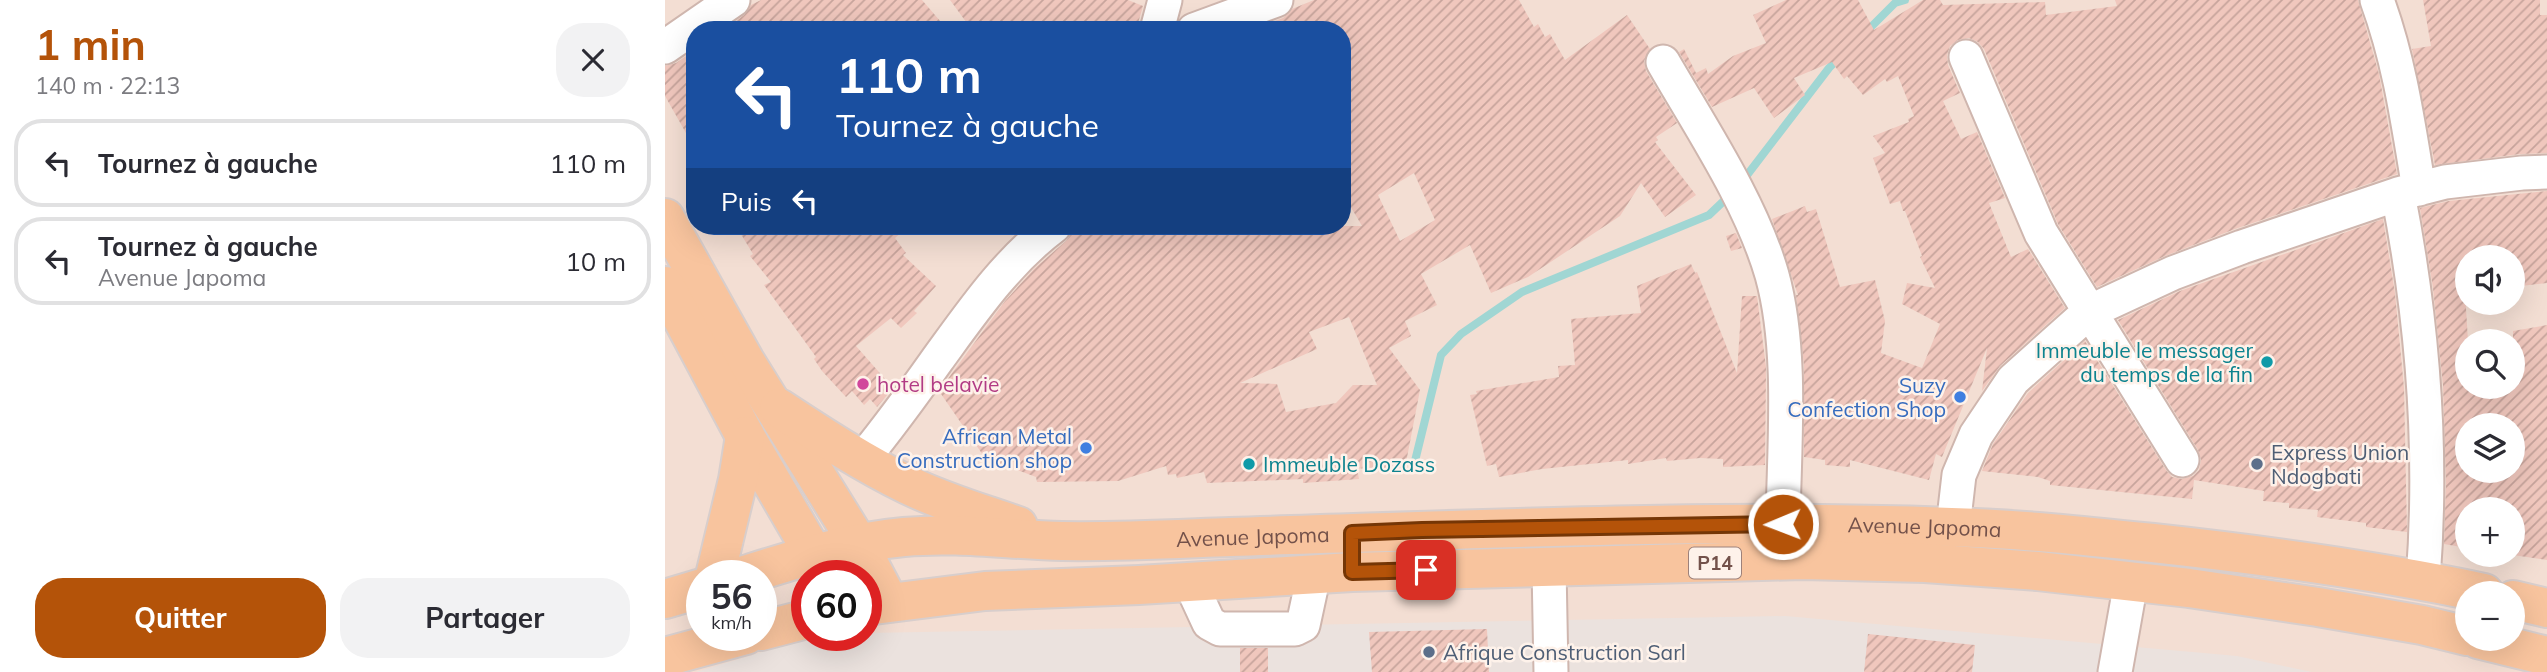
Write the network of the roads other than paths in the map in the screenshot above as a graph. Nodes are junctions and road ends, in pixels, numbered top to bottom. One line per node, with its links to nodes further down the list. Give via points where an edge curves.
1 (733, 0): 5 (street)
2 (1165, 0): 6 (street)
3 (1276, 0): 7 (street)
4 (2377, 0): 13 (street, via 2399,72)
5 (703, 21)
6 (1159, 21)
7 (1219, 21)
8 (686, 32): 9 (street)
9 (665, 47)
10 (1966, 57): 17 (street, via 2041,233)
11 (1663, 62): 22 (street, via 1723,164 1772,274 1784,364)
12 (2547, 172): 13 (street, via 2445,182)
13 (2409, 192): 17 (street, via 2231,251); 34 (street, via 2410,254 2428,451)
14 (665, 218): 18 (main road)
15 (1042, 235): 20 (street, via 985,295)
16 (665, 286): 19 (main road)
17 (2089, 312): 21 (street); 23 (street, via 2013,380 1976,435 1959,475)
18 (768, 401): 20 (main road); 26 (main road)
19 (745, 436): 27 (main road); 28 (main road)
20 (862, 460): 25 (main road, via 953,504)
21 (2182, 460)
22 (1783, 524): 23 (main road, Avenue Japoma / P14); 24 (main road, Avenue Japoma / P14)
23 (1953, 527): 34 (main road, Avenue Japoma / P14, via 2255,554)
24 (1352, 533): 25 (main road, Avenue Japoma / P14); 32 (main road)
25 (1063, 541): 26 (main road, Avenue Japoma / P14, via 964,536)
26 (858, 543): 29 (main road, P14); 30 (main road)
27 (719, 560)
28 (816, 560)
29 (826, 560)
30 (863, 560)
31 (1549, 567): 32 (main road, Avenue Japoma / P14); 36 (main road, Avenue Japoma / P14, via 1924,563); 48 (street)
32 (1352, 572): 33 (main road, Avenue Japoma / P14)
33 (1314, 574): 35 (main road, Avenue Japoma / P14); 35 (street, via 1306,617 1295,629 1220,629 1209,623)
34 (2423, 580): 37 (main road, Avenue Japoma / P14)
35 (1190, 582): 40 (main road, Avenue Japoma / P14, via 985,591)
36 (2131, 582): 43 (main road, Avenue Japoma / P14, via 2318,607); 49 (street)
37 (2455, 587)
38 (686, 593): 39 (main road)
39 (665, 599)
40 (882, 603)
41 (2525, 603): 42 (main road)
42 (2547, 608)
43 (2455, 633)
44 (687, 651): 47 (main road)
45 (2525, 651): 46 (main road)
46 (2547, 656)
47 (665, 657)
48 (1551, 672)
49 (2115, 672)

